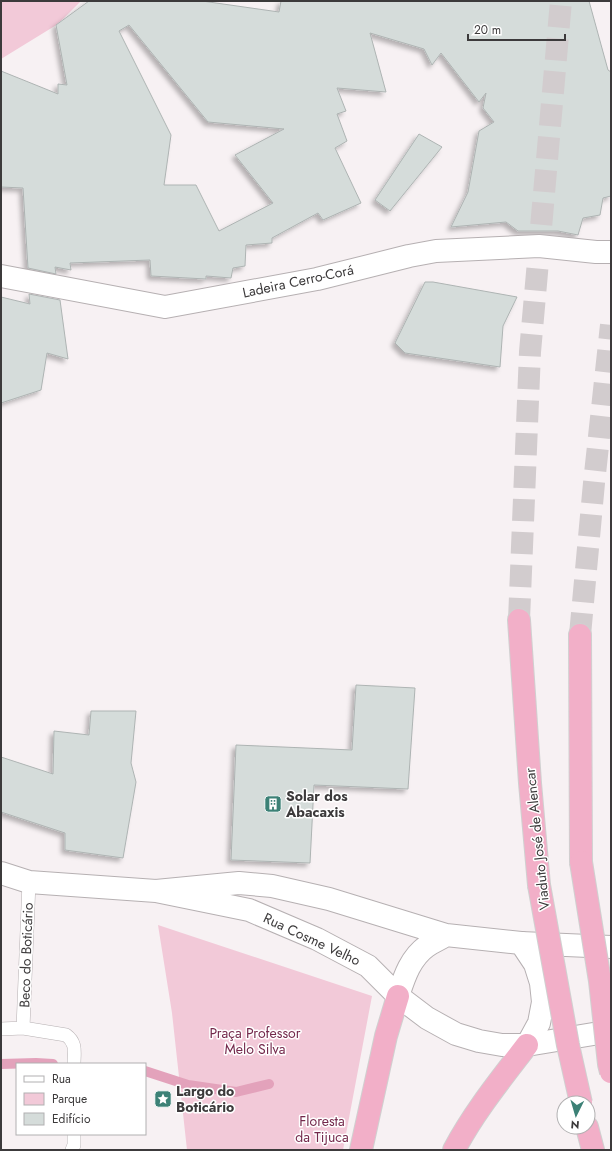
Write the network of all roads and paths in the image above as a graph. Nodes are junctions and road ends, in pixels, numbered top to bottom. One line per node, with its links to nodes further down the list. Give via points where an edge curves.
1 (606, 255): 2 (main road, Ladeira Cerro-Corá, via 539,246 436,251 318,279 165,308)
2 (1, 276)
3 (519, 620): 20 (highway, Viaduto José de Alencar, bridge, via 539,884)
4 (580, 635): 11 (highway, bridge, via 581,862)
5 (1, 872): 6 (main road, Rua Cosme Velho)
6 (29, 882): 7 (main road, Rua Cosme Velho); 14 (lane, Beco do Boticário)
7 (156, 891): 8 (main road, Rua Cosme Velho, via 239,883 272,886 329,899); 12 (main road, Rua Cosme Velho, via 249,910 317,939 368,966)
8 (446, 935): 9 (main road, Rua Cosme Velho); 12 (main road, via 425,947 415,958)
9 (521, 943): 10 (main road, Rua Cosme Velho); 17 (main road, via 535,964 543,1002 538,1023)
10 (611, 947)
11 (600, 981): 13 (highway); 19 (highway, bridge)
12 (398, 996): 17 (main road, Rua Cosme Velho, via 427,1018 456,1034 502,1045); 24 (highway, via 386,1036)
13 (611, 1004)
14 (23, 1028): 15 (lane); 18 (lane, via 66,1035 72,1039)
15 (1, 1029)
16 (611, 1031): 17 (main road, Rua Cosme Velho)
17 (527, 1045): 25 (highway, via 464,1131)
18 (74, 1063)
19 (611, 1072)
20 (579, 1095)
21 (74, 1135): 23 (lane)
22 (589, 1135): 26 (highway)
23 (72, 1150)
24 (361, 1150)
25 (454, 1150)
26 (593, 1150)

